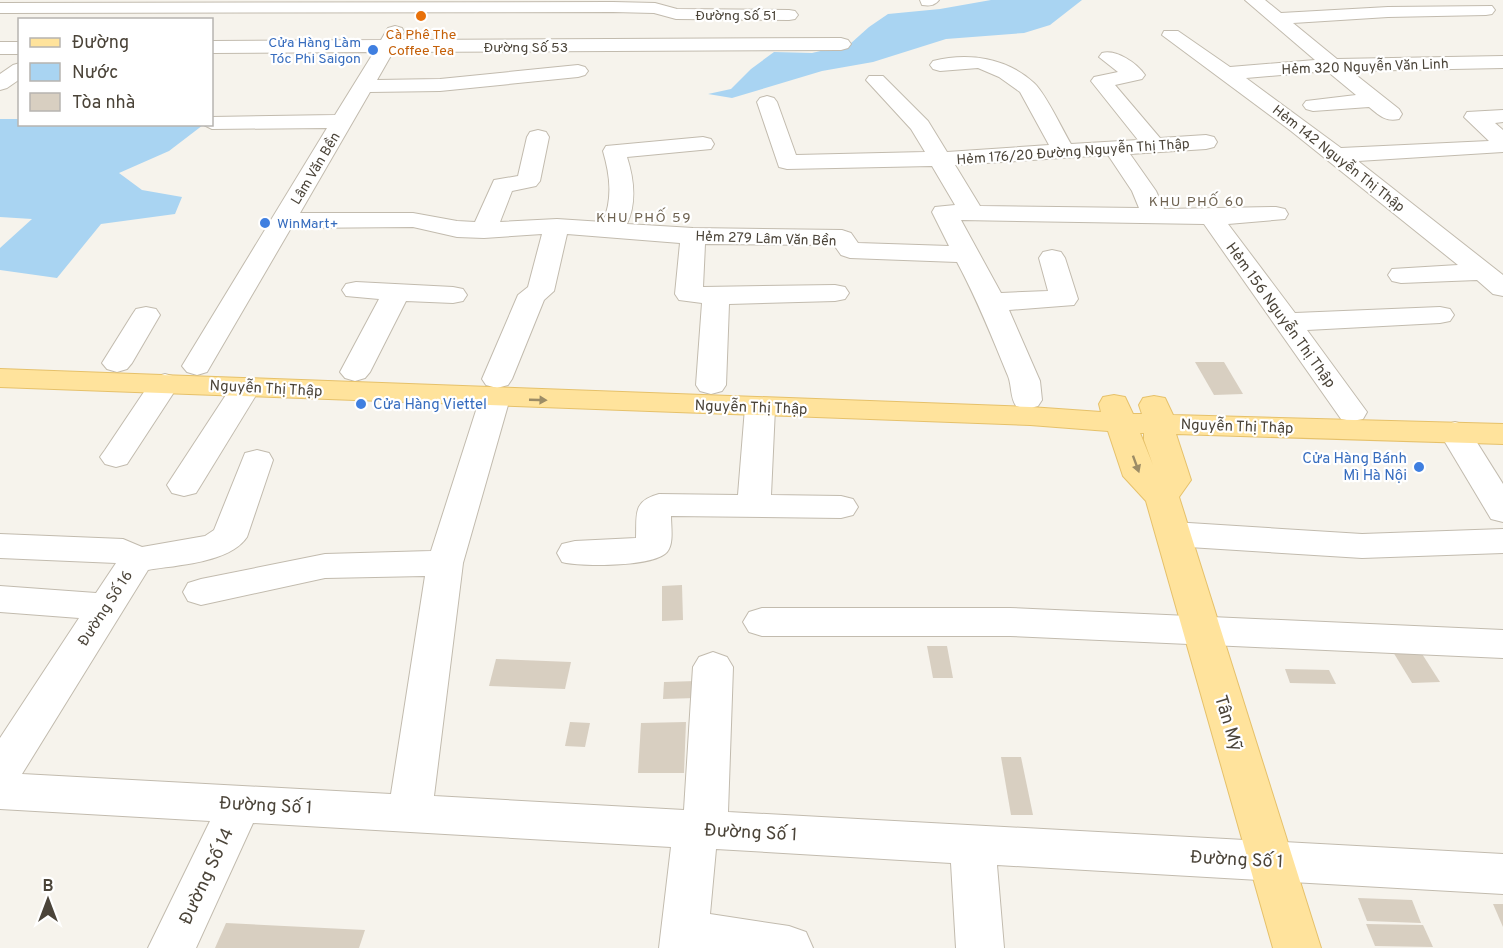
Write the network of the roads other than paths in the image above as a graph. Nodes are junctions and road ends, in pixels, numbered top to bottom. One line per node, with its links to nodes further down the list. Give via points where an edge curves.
1 (1254, 0): 6 (street)
2 (1381, 6): 4 (street); 6 (street)
3 (0, 8): 7 (street, Đường Số 51)
4 (1486, 10)
5 (789, 15): 7 (street, Đường Số 51, via 676,14 644,7)
6 (1277, 19): 18 (street)
7 (399, 23): 11 (street, Đường Số 53); 12 (street, Đường Số 53); 24 (street, Lâm Văn Bền)
8 (291, 28): 9 (street)
9 (317, 28)
10 (1171, 35): 21 (street, Hẻm 142 Nguyễn Thị Thập)
11 (841, 44)
12 (213, 47)
13 (0, 48): 14 (street)
14 (18, 48)
15 (1109, 57): 35 (street, via 1135,75 1101,81)
16 (1503, 62): 18 (street, Hẻm 320 Nguyễn Văn Linh)
17 (940, 65): 38 (street, via 981,62 1028,88)
18 (1329, 65): 21 (street, Hẻm 320 Nguyễn Văn Linh); 25 (street)
19 (18, 70): 23 (street)
20 (578, 71): 24 (street, via 440,85)
21 (1227, 72): 39 (street, Hẻm 142 Nguyễn Thị Thập)
22 (876, 80): 40 (street, via 920,126)
23 (0, 84)
24 (363, 86): 30 (street, Lâm Văn Bền)
25 (1374, 100): 27 (street); 28 (street)
26 (767, 102): 40 (street, Hẻm 176/20 Đường Nguyễn Thị Thập, via 787,162)
27 (1313, 105)
28 (1391, 114)
29 (1503, 116): 36 (street, via 1475,117)
30 (342, 121): 31 (street); 45 (street, Lâm Văn Bền)
31 (213, 123)
32 (538, 137): 48 (street, via 528,181 502,186)
33 (1206, 142): 35 (street, Hẻm 176/20 Đường Nguyễn Thị Thập)
34 (703, 144): 47 (street, via 610,141 622,176 619,216)
35 (1154, 145): 37 (street, Hẻm 176/20 Đường Nguyễn Thị Thập)
36 (1501, 146): 39 (street)
37 (1115, 148): 38 (street, Hẻm 176/20 Đường Nguyễn Thị Thập); 43 (street, via 1144,191)
38 (1063, 150): 40 (street, Hẻm 176/20 Đường Nguyễn Thị Thập)
39 (1339, 155): 52 (street, Hẻm 142 Nguyễn Thị Thập)
40 (941, 159): 41 (street)
41 (972, 213): 43 (street); 50 (street, via 944,212)
42 (1276, 214): 44 (street)
43 (1155, 216): 44 (street)
44 (1211, 217): 63 (street, Hẻm 156 Nguyễn Thị Thập)
45 (283, 221): 48 (street, Hẻm 279 Lâm Văn Bền, via 413,220); 68 (street, Lâm Văn Bền)
46 (557, 226): 47 (street, Hẻm 279 Lâm Văn Bền); 48 (street, Hẻm 279 Lâm Văn Bền); 71 (street, via 540,291 532,295)
47 (612, 228): 49 (street, Hẻm 279 Lâm Văn Bền)
48 (484, 230)
49 (693, 236): 50 (street, Hẻm 279 Lâm Văn Bền, via 842,238 850,250); 59 (street, via 689,294)
50 (964, 254): 60 (street)
51 (1052, 258): 60 (street, via 1064,299)
52 (1482, 272): 53 (street); 54 (street, Hẻm 142 Nguyễn Thị Thập)
53 (1401, 275)
54 (1503, 288)
55 (356, 290): 56 (street)
56 (398, 292): 58 (street); 66 (street)
57 (835, 293): 59 (street)
58 (453, 295)
59 (716, 296): 69 (street)
60 (992, 302): 73 (street, via 1025,381)
61 (146, 315): 65 (street)
62 (1440, 315): 63 (street)
63 (1287, 322): 74 (street, Hẻm 156 Nguyễn Thị Thập)
64 (0, 360): 65 (main road, Nguyễn Thị Thập)
65 (117, 363): 68 (main road, Nguyễn Thị Thập)
66 (355, 372): 68 (main road, Nguyễn Thị Thập); 71 (main road, Nguyễn Thị Thập)
67 (0, 378): 68 (main road, Nguyễn Thị Thập)
68 (182, 378): 70 (main road, Nguyễn Thị Thập); 80 (street, Lâm Văn Bền)
69 (711, 386): 71 (main road, Nguyễn Thị Thập); 73 (main road, Nguyễn Thị Thập)
70 (246, 387): 71 (main road, Nguyễn Thị Thập); 82 (street)
71 (496, 389): 72 (main road, Nguyễn Thị Thập, one-way to 72); 91 (street)
72 (760, 408): 73 (main road, Nguyễn Thị Thập); 83 (street)
73 (1028, 408): 75 (main road, Nguyễn Thị Thập)
74 (1352, 412): 76 (main road, Nguyễn Thị Thập); 77 (main road, Nguyễn Thị Thập)
75 (1117, 413): 76 (main road, Nguyễn Thị Thập); 86 (main road, Tân Mỹ, one-way to 86, via 1140,476)
76 (1157, 414): 78 (main road, Nguyễn Thị Thập); 86 (main road, via 1160,440 1174,480)
77 (1503, 416)
78 (1455, 432): 79 (main road, Nguyễn Thị Thập); 85 (street)
79 (1503, 434)
80 (116, 457)
81 (257, 460): 90 (street, via 229,537 214,546)
82 (184, 485)
83 (754, 505): 84 (street); 89 (street, via 659,505 654,509 653,546 643,550)
84 (841, 507)
85 (1503, 511)
86 (1168, 516): 87 (street, via 1362,546); 96 (main road, Tân Mỹ)
87 (1503, 541)
88 (0, 546): 90 (street, Đường Số 16, via 123,551)
89 (575, 553)
90 (136, 560): 94 (street, Đường Số 16)
91 (445, 563): 92 (street, via 325,566); 102 (street)
92 (201, 592)
93 (0, 599): 94 (street)
94 (106, 607): 99 (street, Đường Số 16)
95 (762, 622): 96 (street, via 1010,622)
96 (1202, 630): 97 (street); 105 (main road, Tân Mỹ)
97 (1503, 644)
98 (713, 667): 103 (street)
99 (0, 772)
100 (0, 791): 101 (street, Đường Số 1)
101 (240, 804): 102 (street, Đường Số 1); 108 (street, Đường Số 14)
102 (410, 813): 103 (street, Đường Số 1)
103 (700, 830): 104 (street, Đường Số 1); 107 (street)
104 (972, 844): 105 (street, Đường Số 1); 110 (street)
105 (1271, 861): 106 (street, Đường Số 1); 111 (main road, Tân Mỹ)
106 (1503, 874)
107 (684, 940): 109 (street)
108 (172, 948)
109 (789, 948)
110 (980, 948)
111 (1297, 948)

